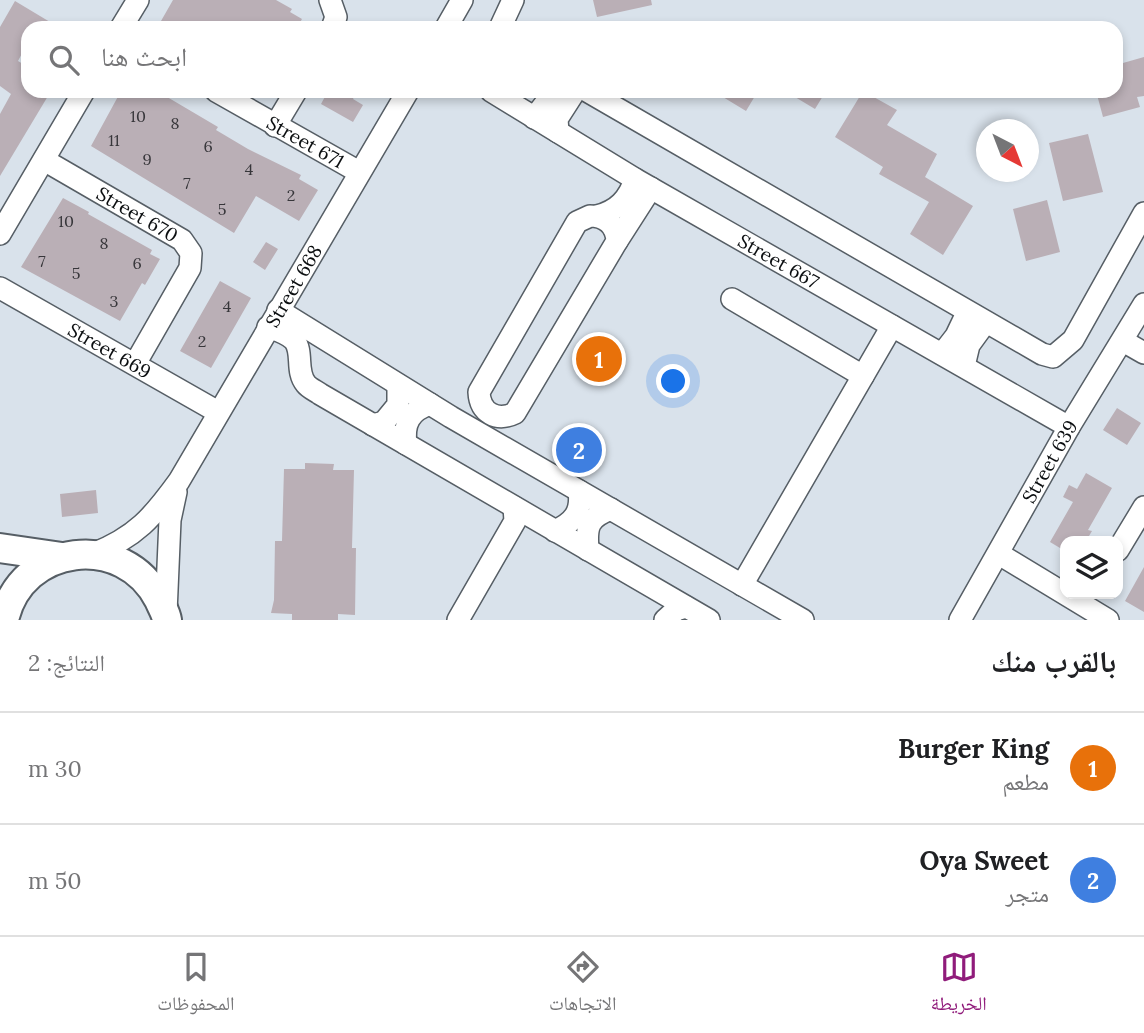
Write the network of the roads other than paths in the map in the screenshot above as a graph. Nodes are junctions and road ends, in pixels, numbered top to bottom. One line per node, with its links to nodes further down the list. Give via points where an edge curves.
1 (138, 0): 5 (street)
2 (330, 0): 6 (street)
3 (462, 0): 7 (street)
4 (513, 0): 8 (street)
5 (125, 21)
6 (335, 21)
7 (450, 21)
8 (503, 21)
9 (80, 98): 20 (street)
10 (228, 98): 18 (street, Street 671)
11 (292, 98): 18 (street)
12 (404, 98): 21 (street, Street 668)
13 (502, 98): 17 (street, Street 667)
14 (550, 98): 17 (street)
15 (571, 98): 19 (street, via 557,120)
16 (599, 98): 32 (street)
17 (534, 118): 19 (street, Street 667)
18 (275, 126): 21 (street, Street 671)
19 (558, 132): 22 (street, Street 667)
20 (44, 160): 23 (street); 39 (street, Street 670, via 182,240 191,253 190,268)
21 (359, 172): 31 (street, Street 668)
22 (643, 184): 25 (street, via 621,205); 27 (street); 33 (street, Street 667)
23 (7, 205): 26 (street)
24 (1144, 213): 32 (street, via 1073,340 1059,354 1042,354)
25 (597, 216): 27 (street, via 610,222); 43 (street, via 577,222)
26 (0, 234)
27 (617, 241): 46 (street)
28 (0, 288): 39 (street, Street 669)
29 (732, 299): 41 (street)
30 (1144, 304): 35 (street, Street 639)
31 (273, 318): 34 (street); 38 (street, via 294,341); 45 (street, Street 668)
32 (976, 318): 36 (street); 40 (street)
33 (892, 326): 36 (street, Street 667); 41 (street)
34 (327, 341): 38 (street, via 316,344); 42 (street)
35 (1122, 341): 37 (street); 49 (street, Street 639)
36 (942, 354): 40 (street, Street 667)
37 (1144, 354)
38 (299, 362): 48 (street, via 306,384)
39 (135, 363): 45 (street, Street 669)
40 (964, 366): 49 (street, Street 667)
41 (863, 376): 64 (street)
42 (398, 385): 44 (street); 48 (street, via 398,405 384,422)
43 (479, 392): 46 (street, via 481,405 490,414 503,417); 47 (street, via 468,407)
44 (429, 404): 47 (street); 50 (street, via 408,418)
45 (218, 412): 52 (street, Street 668)
46 (515, 413): 51 (street, via 507,425)
47 (451, 417): 51 (street)
48 (373, 425): 50 (street)
49 (1069, 427): 62 (street, Street 639)
50 (406, 444): 54 (street)
51 (504, 448): 53 (street)
52 (179, 481): 61 (street, Street 668, via 133,534); 68 (street, Street 668, via 170,520)
53 (579, 491): 56 (street); 57 (street, via 581,502 575,518)
54 (514, 507): 57 (street); 71 (street, via 515,521)
55 (1144, 507): 58 (street)
56 (611, 509): 60 (street, via 589,524); 64 (street)
57 (555, 531): 60 (street)
58 (1123, 542)
59 (0, 548): 63 (main road)
60 (588, 550): 66 (street)
61 (93, 554): 63 (main road); 68 (main road, via 125,564 143,578)
62 (999, 554): 65 (street); 74 (street, Street 639)
63 (62, 557): 70 (main road, via 39,568 20,585)
64 (742, 585): 67 (street)
65 (1088, 600): 75 (street)
66 (687, 607): 72 (street); 73 (street)
67 (766, 609): 69 (street)
68 (167, 617)
69 (796, 619)
70 (4, 620)
71 (458, 620)
72 (664, 620)
73 (709, 620)
74 (960, 620)
75 (1108, 620)

